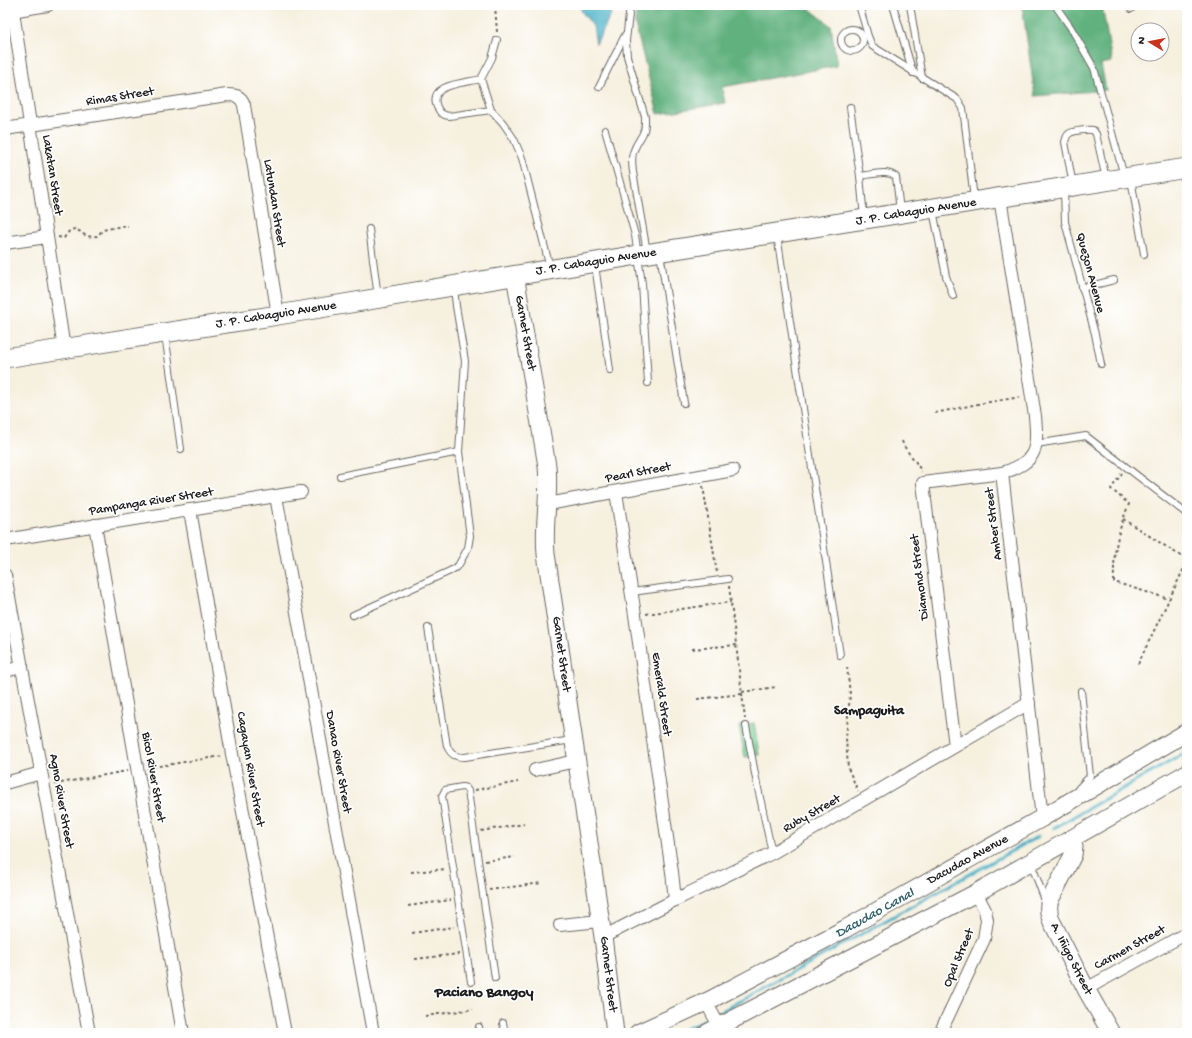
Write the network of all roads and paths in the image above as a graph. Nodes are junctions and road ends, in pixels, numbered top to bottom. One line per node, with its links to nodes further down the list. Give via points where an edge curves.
1 (48, 5): 7 (street)
2 (630, 5): 8 (lane)
3 (859, 5): 10 (lane, via 865,37 872,46)
4 (893, 5): 10 (lane)
5 (910, 5): 11 (lane)
6 (1055, 5): 22 (lane, via 1094,68)
7 (10, 9): 17 (street, Lakatan Street)
8 (627, 32): 13 (lane); 35 (lane, via 627,56 645,117 644,133 634,150 632,160)
9 (497, 40): 12 (lane, via 492,58)
10 (913, 72): 11 (lane)
11 (922, 78): 26 (lane, via 957,100 963,108)
12 (481, 79): 16 (lane); 16 (lane, via 448,85 435,98 436,104 443,116)
13 (599, 87)
14 (238, 96): 17 (street, Rimas Street, via 227,95); 45 (street, Latundan Street, via 244,105)
15 (850, 106): 21 (lane)
16 (491, 110): 38 (lane, via 514,139 522,158)
17 (30, 125): 18 (street, Rimas Street); 33 (street, Lakatan Street)
18 (5, 129)
19 (605, 130): 35 (lane, via 635,235)
20 (1187, 168): 22 (main road, J. P. Cabaguio Avenue)
21 (860, 176): 28 (lane, via 886,173 896,176); 29 (lane)
22 (1128, 178): 23 (main road, J. P. Cabaguio Avenue); 36 (lane)
23 (1106, 181): 24 (main road, J. P. Cabaguio Avenue); 24 (lane, Quezon Avenue, via 1096,134 1088,129 1066,137)
24 (1068, 187): 25 (main road, J. P. Cabaguio Avenue); 42 (lane, Quezon Avenue, via 1065,222)
25 (1000, 198): 26 (main road, J. P. Cabaguio Avenue); 52 (street)
26 (975, 202): 27 (main road, J. P. Cabaguio Avenue)
27 (933, 209): 28 (main road, J. P. Cabaguio Avenue); 43 (lane, via 946,276)
28 (900, 214): 29 (main road, J. P. Cabaguio Avenue)
29 (864, 220): 32 (main road, J. P. Cabaguio Avenue)
30 (128, 226): 33 (path, via 103,230 97,236 87,236 73,229 64,238)
31 (369, 229): 44 (lane)
32 (777, 234): 35 (main road, J. P. Cabaguio Avenue); 86 (lane)
33 (47, 237): 34 (street); 47 (street, Lakatan Street)
34 (5, 243)
35 (648, 253): 37 (main road, J. P. Cabaguio Avenue); 51 (lane, via 642,284); 53 (lane)
36 (1144, 254)
37 (595, 263): 38 (main road, J. P. Cabaguio Avenue); 50 (lane)
38 (551, 269): 39 (main road, J. P. Cabaguio Avenue)
39 (515, 275): 41 (main road, J. P. Cabaguio Avenue); 68 (main road, Garnet Street, via 547,466)
40 (1114, 280): 42 (lane)
41 (454, 286): 44 (main road, J. P. Cabaguio Avenue); 58 (lane, via 465,361)
42 (1082, 288): 49 (lane, Quezon Avenue)
43 (953, 296)
44 (379, 298): 45 (main road, J. P. Cabaguio Avenue)
45 (278, 315): 46 (main road, J. P. Cabaguio Avenue)
46 (165, 333): 47 (main road, J. P. Cabaguio Avenue); 57 (lane)
47 (64, 349): 48 (main road, J. P. Cabaguio Avenue)
48 (5, 358)
49 (1101, 364)
50 (610, 370)
51 (648, 383)
52 (1031, 395): 54 (path); 56 (street)
53 (684, 403)
54 (935, 413)
55 (902, 441): 64 (path, via 920,469)
56 (1036, 444): 59 (lane, via 1086,436); 61 (street, Amber Street, via 1034,452 1022,465)
57 (181, 448)
58 (459, 452): 62 (lane); 81 (lane, via 470,536 468,548 458,566)
59 (1126, 466): 70 (lane); 71 (path, via 1111,489 1129,504)
60 (733, 470): 63 (street, Pearl Street)
61 (1002, 473): 64 (street); 95 (street, Amber Street)
62 (340, 476)
63 (701, 476): 66 (street, Pearl Street); 77 (path)
64 (923, 483): 99 (street, Diamond Street)
65 (301, 492): 67 (street, Pampanga River Street)
66 (616, 492): 68 (street, Pearl Street); 78 (street, Emerald Street)
67 (276, 496): 69 (street, Pampanga River Street); 144 (street, Danao River Street)
68 (548, 504): 98 (main road, Garnet Street, via 544,539)
69 (190, 510): 72 (street, Pampanga River Street); 143 (street, Cagayan River Street, via 232,754)
70 (1187, 514)
71 (1123, 519): 74 (path); 79 (path, via 1116,542 1114,582)
72 (95, 525): 73 (street, Pampanga River Street); 142 (street, Bicol River Street)
73 (5, 540)
74 (1187, 561): 79 (path)
75 (5, 575): 88 (street, Agno River Street)
76 (728, 579): 77 (lane); 80 (path)
77 (718, 580): 78 (lane)
78 (632, 592): 82 (street, Emerald Street)
79 (1170, 599): 87 (path)
80 (731, 602): 82 (path); 84 (path)
81 (353, 615)
82 (635, 615): 123 (street, Emerald Street)
83 (428, 628): 98 (lane, via 450,753 456,757 464,757)
84 (736, 645): 85 (path); 93 (path)
85 (692, 649)
86 (840, 655)
87 (1138, 664)
88 (22, 667): 90 (street); 102 (street, Agno River Street)
89 (847, 667): 107 (path, via 850,694 846,738 848,768)
90 (5, 672)
91 (776, 687): 93 (path)
92 (1081, 691): 108 (lane, via 1090,776 1080,786)
93 (742, 693): 94 (path); 96 (path)
94 (697, 699)
95 (1029, 703): 99 (street, Ruby Street); 109 (street, Amber Street)
96 (746, 726): 113 (lane)
97 (1187, 732): 108 (main road, Dacudao Avenue)
98 (573, 740): 100 (main road, Garnet Street)
99 (955, 746): 107 (street, Ruby Street)
100 (576, 761): 101 (street); 128 (main road, Garnet Street)
101 (535, 770)
102 (41, 773): 105 (street); 141 (street, Agno River Street)
103 (1187, 773): 112 (main road)
104 (518, 782): 106 (path)
105 (5, 783)
106 (468, 791): 111 (lane); 117 (lane, via 462,787 445,790 442,793)
107 (863, 800): 113 (street, Ruby Street)
108 (1074, 800): 109 (main road, Dacudao Avenue)
109 (1042, 818): 136 (main road, Dacudao Avenue, via 845,929)
110 (524, 824): 111 (path)
111 (474, 832): 115 (lane)
112 (1072, 839): 116 (main road); 125 (main road, A. Iñigo Street, via 1073,855 1050,900)
113 (772, 853): 123 (street, Ruby Street)
114 (515, 857): 115 (path)
115 (478, 862): 120 (lane)
116 (1030, 862): 121 (main road); 125 (lane)
117 (453, 868): 118 (path); 122 (lane)
118 (412, 872)
119 (542, 882): 120 (path)
120 (482, 891): 133 (lane)
121 (976, 893): 140 (main road); 148 (street, Opal Street, via 987,920 984,939)
122 (458, 899): 124 (path); 127 (lane)
123 (674, 900): 128 (street, Ruby Street)
124 (408, 906)
125 (1048, 910): 135 (main road, A. Iñigo Street)
126 (560, 925): 128 (street)
127 (462, 926): 129 (path); 131 (lane)
128 (602, 929): 146 (main road, Garnet Street)
129 (412, 933)
130 (1187, 933): 135 (street, Carmen Street)
131 (466, 953): 132 (path); 134 (lane)
132 (416, 960)
133 (495, 978)
134 (471, 982)
135 (1086, 989): 149 (main road, A. Iñigo Street)
136 (706, 1002): 140 (street); 147 (main road, Dacudao Avenue)
137 (473, 1009): 138 (path)
138 (424, 1016)
139 (503, 1023): 145 (lane)
140 (716, 1031)
141 (89, 1033)
142 (183, 1033)
143 (285, 1033)
144 (374, 1033)
145 (505, 1033)
146 (615, 1033)
147 (638, 1033)
148 (940, 1033)
149 (1111, 1033)

